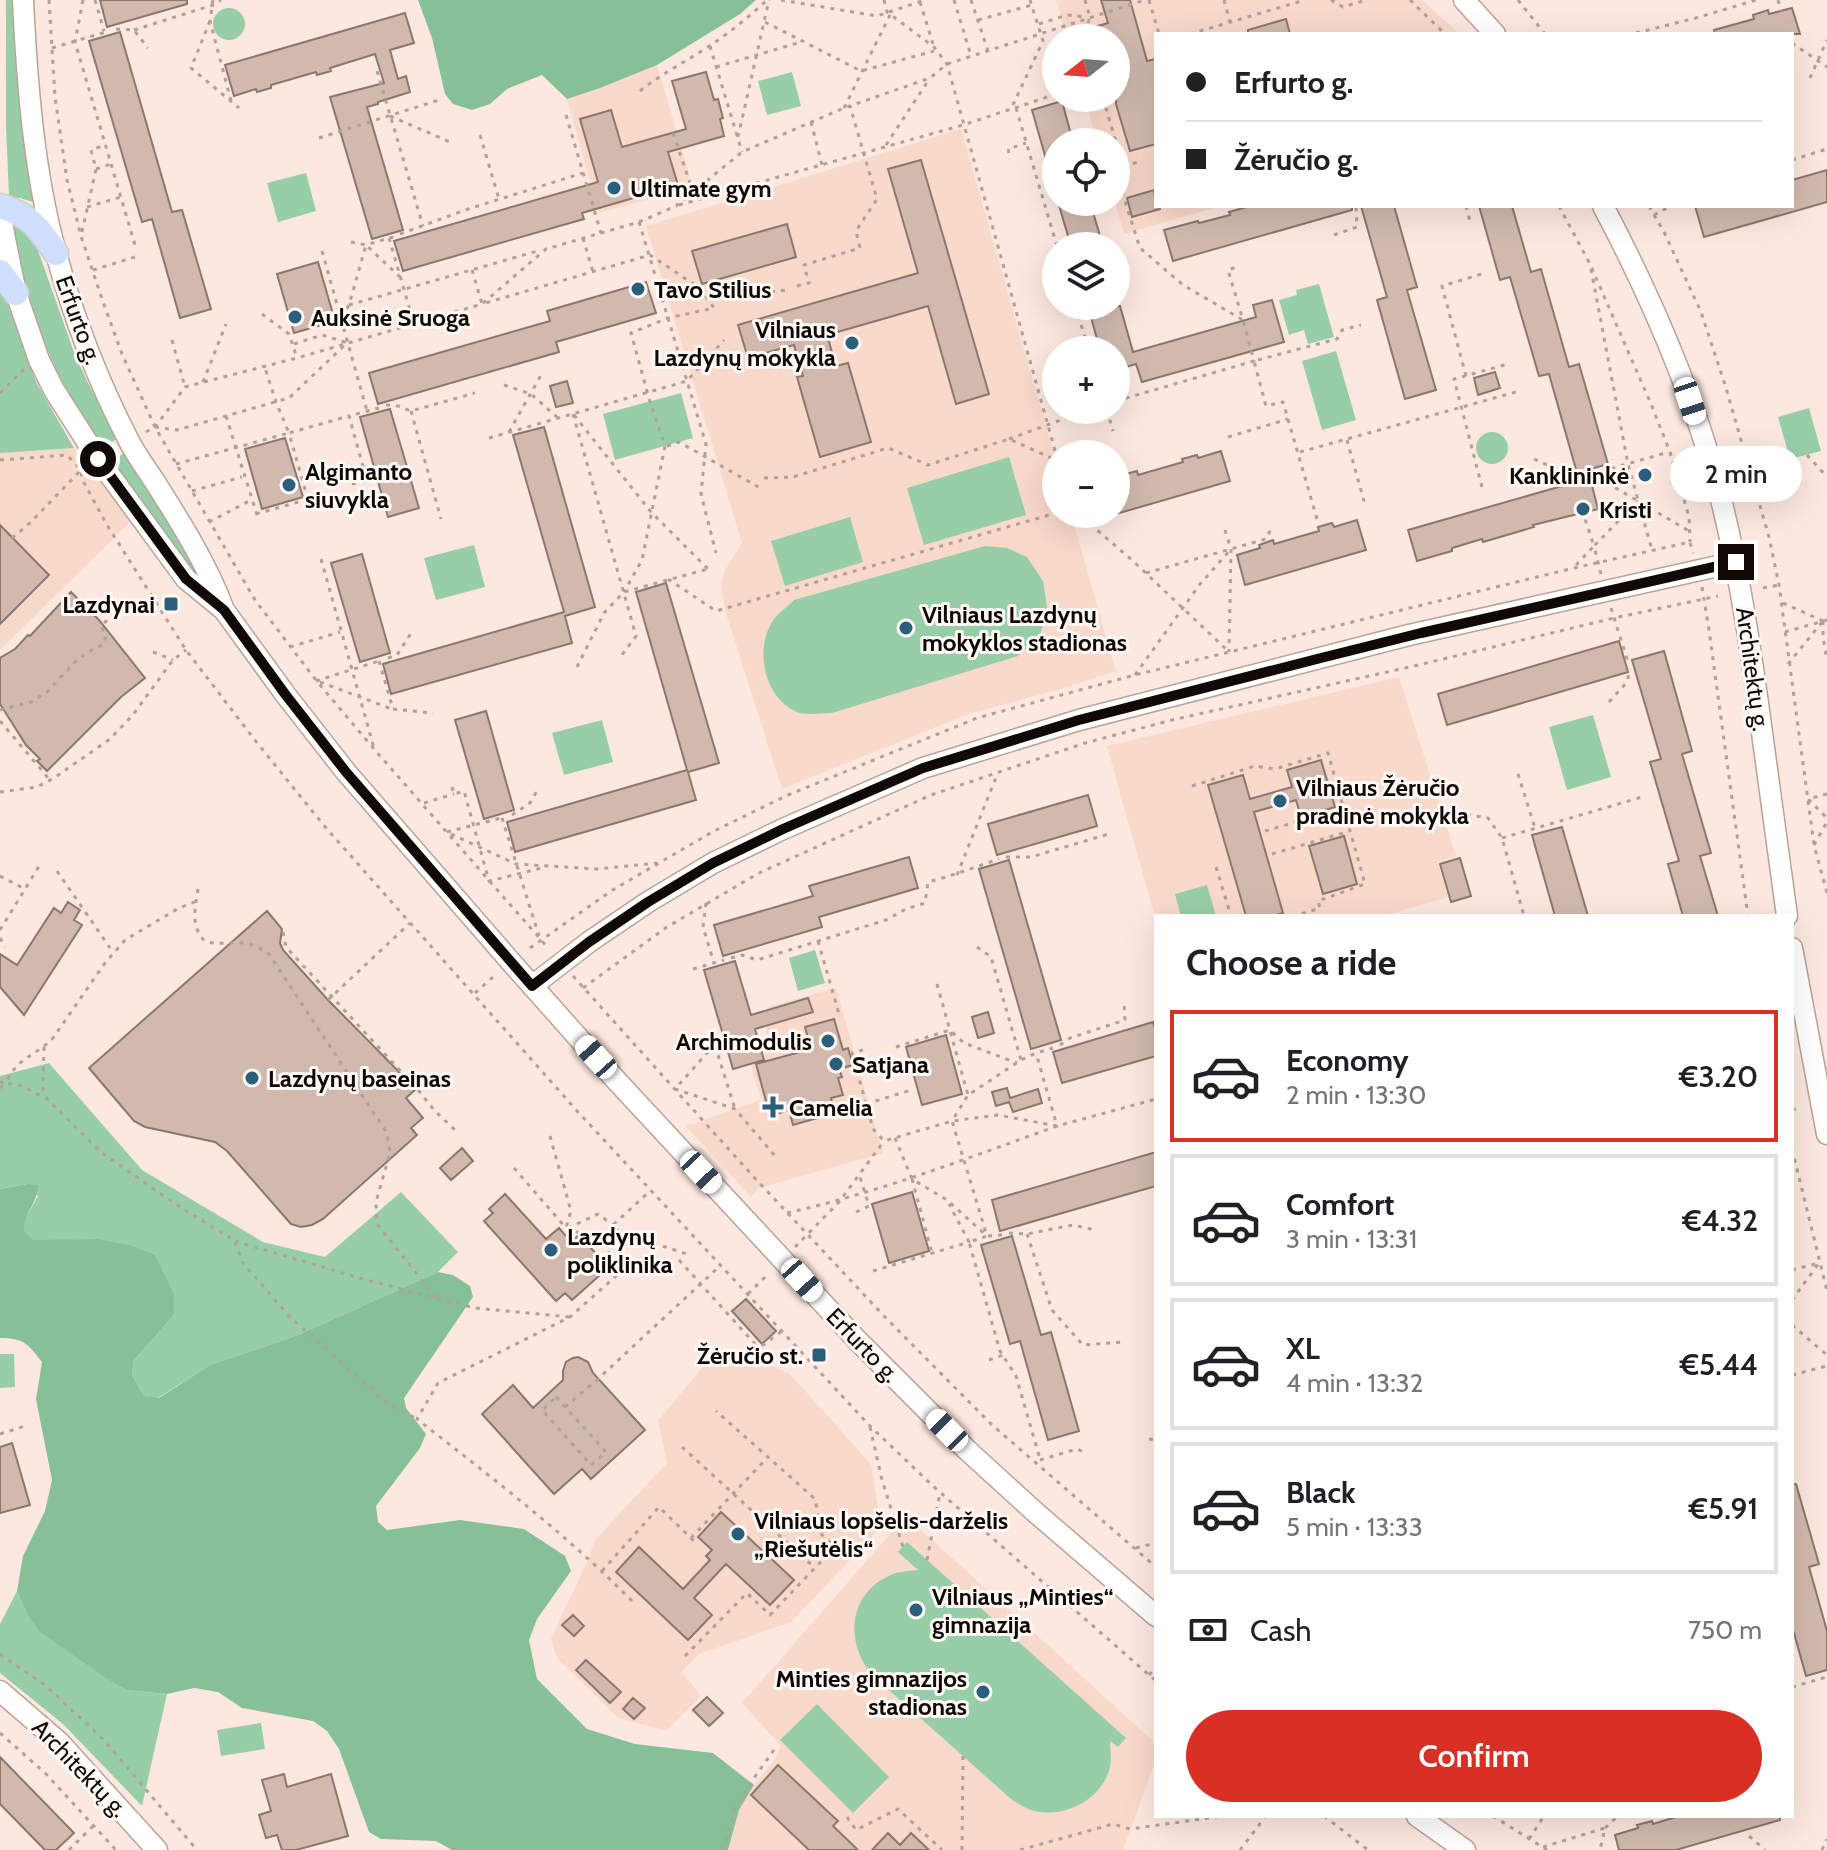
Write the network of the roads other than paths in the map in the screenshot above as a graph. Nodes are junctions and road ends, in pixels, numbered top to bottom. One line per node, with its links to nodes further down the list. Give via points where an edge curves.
1 (23, 0): 7 (street, Erfurto g., via 33,129)
2 (1464, 0): 3 (street)
3 (1493, 32)
4 (0, 206): 7 (main road, via 31,222)
5 (1604, 208): 10 (street, Architektų g., via 1662,327 1690,401)
6 (0, 214): 9 (street, Erfurto g.)
7 (56, 253): 11 (street, Erfurto g., via 84,337 129,442 189,536)
8 (0, 272): 9 (main road)
9 (16, 293): 11 (street, Erfurto g., via 54,390 98,459 186,579)
10 (1736, 562): 12 (street, Architektų g.); 14 (street, via 1409,635 1091,716 923,768 713,863 589,942)
11 (224, 610): 14 (street, Erfurto g., via 346,772)
12 (1787, 914)
13 (1794, 959): 15 (street)
14 (532, 986): 16 (street, Erfurto g., via 878,1361 978,1460)
15 (1827, 1134)
16 (1154, 1614)
17 (0, 1691): 19 (street, Architektų g., via 59,1742)
18 (1420, 1818): 20 (street)
19 (157, 1850)
20 (1465, 1850)

